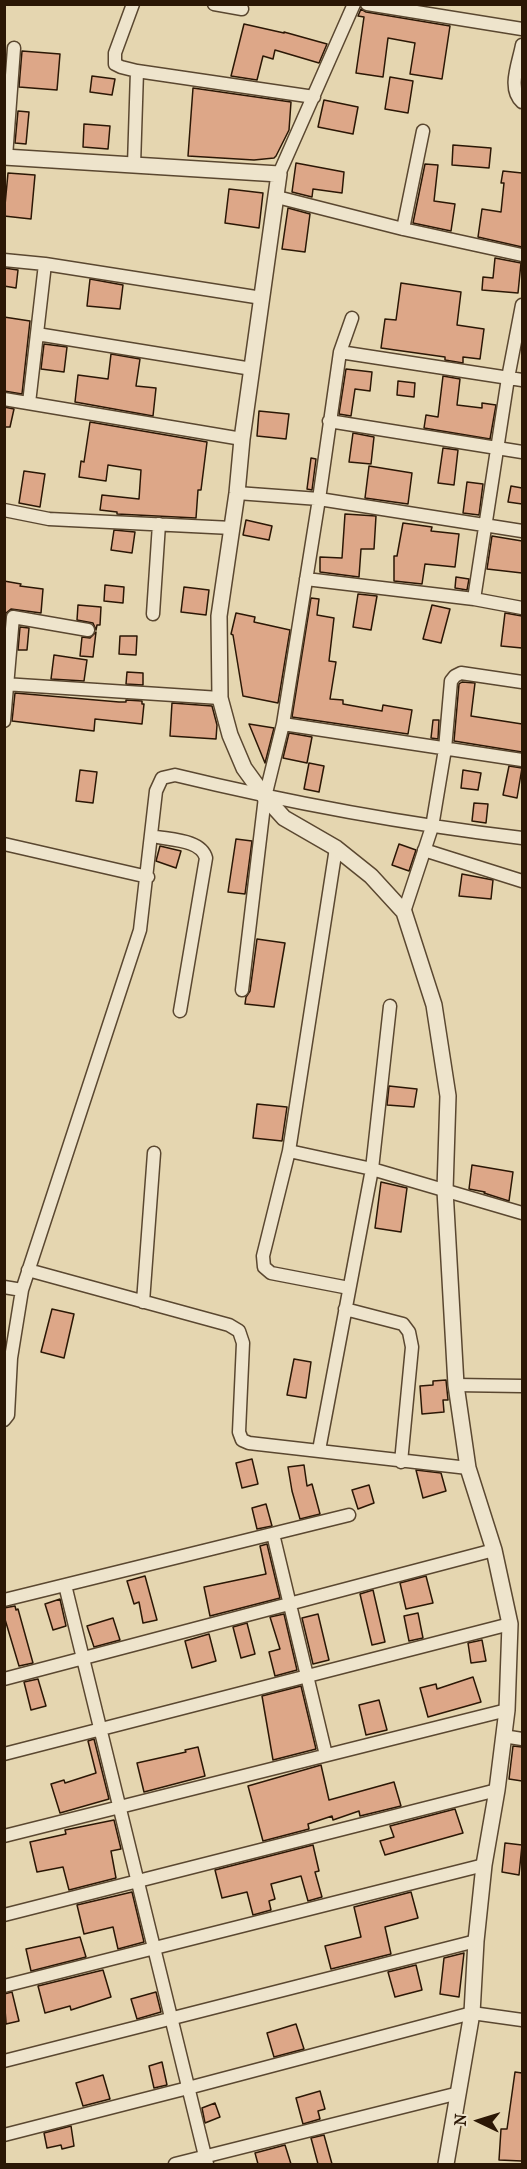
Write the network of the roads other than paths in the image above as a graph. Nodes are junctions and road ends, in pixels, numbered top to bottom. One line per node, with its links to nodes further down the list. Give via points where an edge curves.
1 (132, 4): 9 (street, via 115,64)
2 (213, 4): 5 (street)
3 (354, 4): 10 (street)
4 (367, 4): 6 (street)
5 (242, 9)
6 (522, 29)
7 (522, 45): 11 (street, via 514,87)
8 (14, 48): 13 (street)
9 (136, 71): 10 (street); 14 (street)
10 (314, 96): 15 (street)
11 (522, 102)
12 (423, 131): 17 (street)
13 (5, 157): 14 (street)
14 (134, 165): 15 (street)
15 (279, 174): 16 (street)
16 (277, 197): 17 (street); 21 (street)
17 (403, 229): 18 (street)
18 (522, 255)
19 (4, 260): 20 (street)
20 (45, 264): 21 (street); 24 (street)
21 (262, 298): 26 (street)
22 (522, 305): 27 (street)
23 (351, 318): 25 (street)
24 (37, 334): 26 (street); 30 (street)
25 (340, 352): 27 (street); 31 (street)
26 (252, 369): 32 (street)
27 (508, 378): 28 (street); 33 (street)
28 (522, 380)
29 (4, 399): 30 (street)
30 (29, 403): 32 (street)
31 (329, 421): 33 (street); 36 (street)
32 (242, 439): 35 (street)
33 (498, 448): 34 (street); 39 (street)
34 (522, 452)
35 (237, 493): 36 (street); 40 (street)
36 (319, 499): 39 (street); 42 (street)
37 (4, 510): 38 (street, via 49,519)
38 (159, 524): 40 (street); 45 (street)
39 (485, 526): 41 (street); 43 (street)
40 (231, 528): 50 (street, via 219,616)
41 (522, 531)
42 (306, 579): 43 (street); 52 (street)
43 (474, 599): 44 (street)
44 (522, 608)
45 (153, 614)
46 (9, 616): 47 (street); 49 (street)
47 (88, 630)
48 (522, 682): 53 (street, via 461,673 455,676 451,681)
49 (6, 684): 50 (street); 51 (street)
50 (220, 698): 55 (street, via 244,768)
51 (4, 721)
52 (283, 724): 53 (street); 55 (street)
53 (445, 749): 54 (street); 56 (street)
54 (522, 760)
55 (265, 797): 56 (street); 57 (street, via 175,775 162,778 156,791); 60 (street, via 284,818); 65 (street)
56 (432, 827): 58 (street); 61 (street)
57 (152, 836): 62 (street); 67 (street, via 198,846 206,858)
58 (522, 838)
59 (4, 843): 62 (street)
60 (336, 848): 64 (street, via 371,876); 68 (street)
61 (424, 850): 63 (street); 64 (street)
62 (148, 878): 73 (street, via 140,930)
63 (522, 881)
64 (404, 912): 71 (street, via 434,1005 448,1096)
65 (242, 990)
66 (390, 1006): 70 (street)
67 (180, 1011)
68 (289, 1151): 70 (street); 75 (street, via 263,1256 264,1267 271,1273)
69 (154, 1153): 77 (street)
70 (372, 1169): 71 (street); 75 (street)
71 (445, 1190): 72 (street); 80 (street)
72 (522, 1213)
73 (28, 1270): 76 (street); 77 (street)
74 (4, 1287): 76 (street)
75 (349, 1288): 78 (street)
76 (22, 1290): 79 (street)
77 (143, 1302): 83 (street, via 239,1331 243,1343 238,1432 242,1440)
78 (345, 1309): 83 (street); 84 (street, via 403,1324 409,1332 412,1347)
79 (8, 1358): 82 (street, via 8,1415)
80 (456, 1385): 81 (street); 85 (street)
81 (522, 1386)
82 (4, 1420)
83 (319, 1450): 84 (street)
84 (401, 1462): 85 (street)
85 (468, 1468): 88 (street)
86 (349, 1515): 87 (street)
87 (273, 1534): 89 (street); 91 (street)
88 (494, 1550): 91 (street); 92 (street)
89 (65, 1585): 90 (street); 93 (street)
90 (4, 1600)
91 (290, 1604): 93 (street); 94 (street)
92 (510, 1624): 94 (street); 96 (street)
93 (83, 1659): 95 (street); 97 (street)
94 (307, 1676): 97 (street); 101 (street)
95 (4, 1679)
96 (507, 1710): 98 (street); 101 (street)
97 (100, 1729): 100 (street); 103 (street)
98 (503, 1736): 99 (street); 102 (street)
99 (522, 1739)
100 (4, 1754)
101 (326, 1755): 103 (street)
102 (497, 1790): 105 (street); 106 (street)
103 (119, 1807): 104 (street); 106 (street)
104 (4, 1836)
105 (484, 1865): 108 (street); 109 (street)
106 (137, 1881): 107 (street); 109 (street)
107 (4, 1915)
108 (476, 1941): 111 (street); 112 (street)
109 (154, 1949): 110 (street); 112 (street)
110 (4, 1986)
111 (472, 2013): 113 (street); 115 (street); 116 (street)
112 (171, 2018): 114 (street); 115 (street)
113 (522, 2020)
114 (4, 2061)
115 (188, 2088): 117 (street); 118 (street)
116 (459, 2093): 118 (street); 120 (street)
117 (4, 2135)
118 (206, 2161): 119 (street)
119 (175, 2164)
120 (446, 2164)

